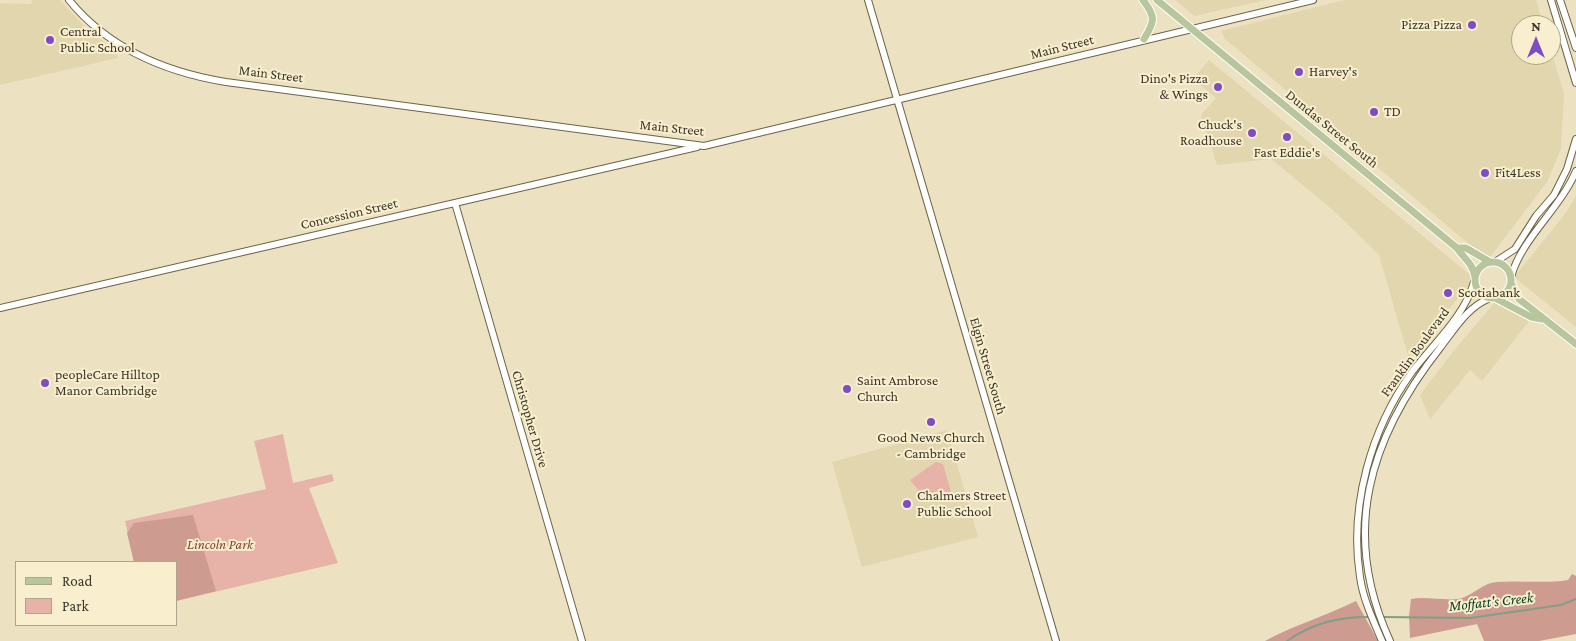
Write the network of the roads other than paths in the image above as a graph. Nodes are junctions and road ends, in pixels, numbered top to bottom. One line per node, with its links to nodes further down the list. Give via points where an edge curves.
1 (69, 0): 14 (main road, Main Street, via 90,22 124,48 184,73 226,82)
2 (868, 0): 12 (main road, Elgin Street South)
3 (1143, 0): 9 (main road, via 1153,18)
4 (1158, 0): 8 (main road, Dundas Street South)
5 (1313, 0): 8 (main road, Main Street)
6 (1551, 0): 11 (main road)
7 (1560, 0): 10 (main road)
8 (1192, 29): 9 (main road, Main Street); 17 (main road, Dundas Street South)
9 (1144, 39): 12 (main road, Main Street)
10 (1576, 48)
11 (1576, 83)
12 (897, 99): 14 (main road, Main Street); 28 (main road, Elgin Street South)
13 (1576, 139): 18 (main road, via 1554,196 1536,216 1515,249)
14 (704, 146): 16 (main road, Concession Street)
15 (1576, 171): 20 (main road, via 1561,201 1518,258)
16 (455, 203): 22 (main road, Concession Street); 27 (main road, Christopher Drive)
17 (1458, 248): 18 (main road, Dundas Street South, via 1466,248); 19 (main road, Dundas Street South, via 1472,264)
18 (1492, 262): 19 (main road, via 1482,266); 20 (main road, via 1505,266)
19 (1475, 279): 21 (main road, via 1478,290); 25 (main road, Franklin Boulevard, via 1464,306 1401,389 1371,452 1357,537 1360,578)
20 (1511, 279): 21 (main road, via 1505,294); 23 (main road, via 1516,296)
21 (1492, 298): 23 (main road); 25 (main road, Franklin Boulevard, via 1470,310 1424,368 1400,404 1383,441 1370,488 1364,537)
22 (0, 308)
23 (1542, 319): 24 (main road)
24 (1576, 344)
25 (1372, 610): 26 (main road, Franklin Boulevard)
26 (1378, 624): 29 (main road, Franklin Boulevard); 30 (main road, Franklin Boulevard)
27 (582, 641)
28 (1056, 641)
29 (1382, 641)
30 (1390, 641)

